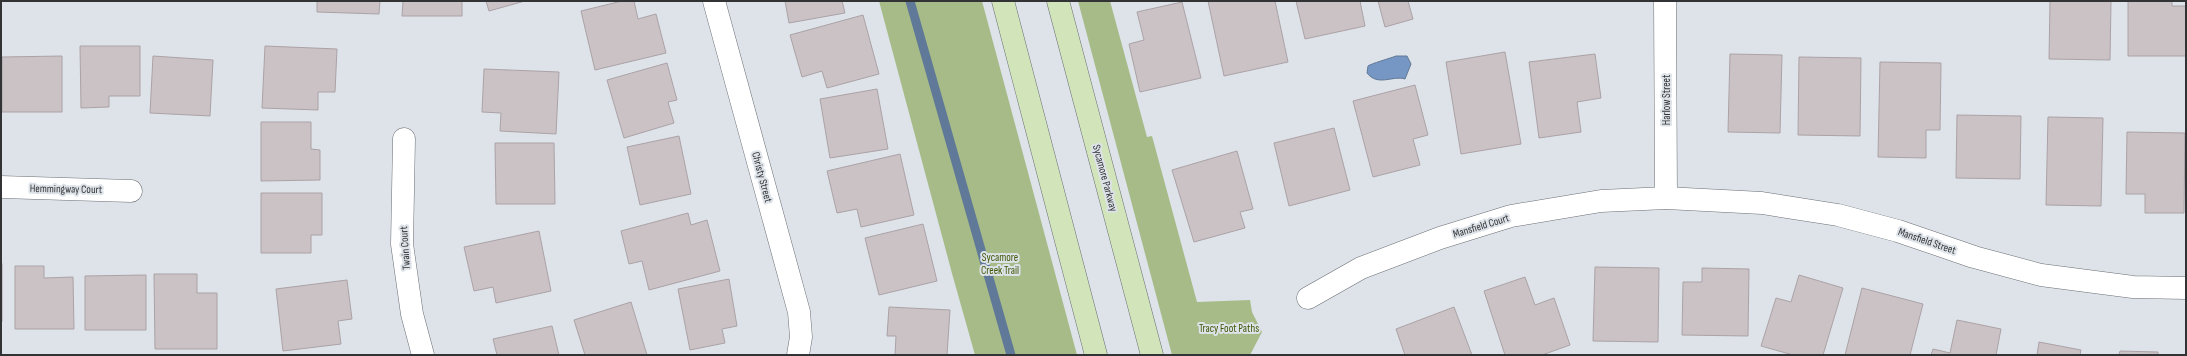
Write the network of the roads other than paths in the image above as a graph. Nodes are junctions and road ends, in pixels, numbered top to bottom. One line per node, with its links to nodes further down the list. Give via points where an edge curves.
1 (714, 1): 12 (street, Christy Street, via 799,312 801,337)
2 (1003, 1): 13 (main road)
3 (1058, 1): 14 (main road, Sycamore Parkway)
4 (1665, 1): 8 (street, Harlow Street)
5 (404, 138): 11 (street, Twain Court, via 402,244 412,314)
6 (1, 187): 7 (street, Hemmingway Court)
7 (131, 190)
8 (1666, 198): 9 (street, Mansfield Street, via 1762,203 1838,215 2041,275 2134,288); 10 (street, Mansfield Court, via 1601,201 1512,216 1440,238 1361,268)
9 (2186, 288)
10 (1308, 298)
11 (423, 355)
12 (798, 355)
13 (1096, 355)
14 (1152, 355)

